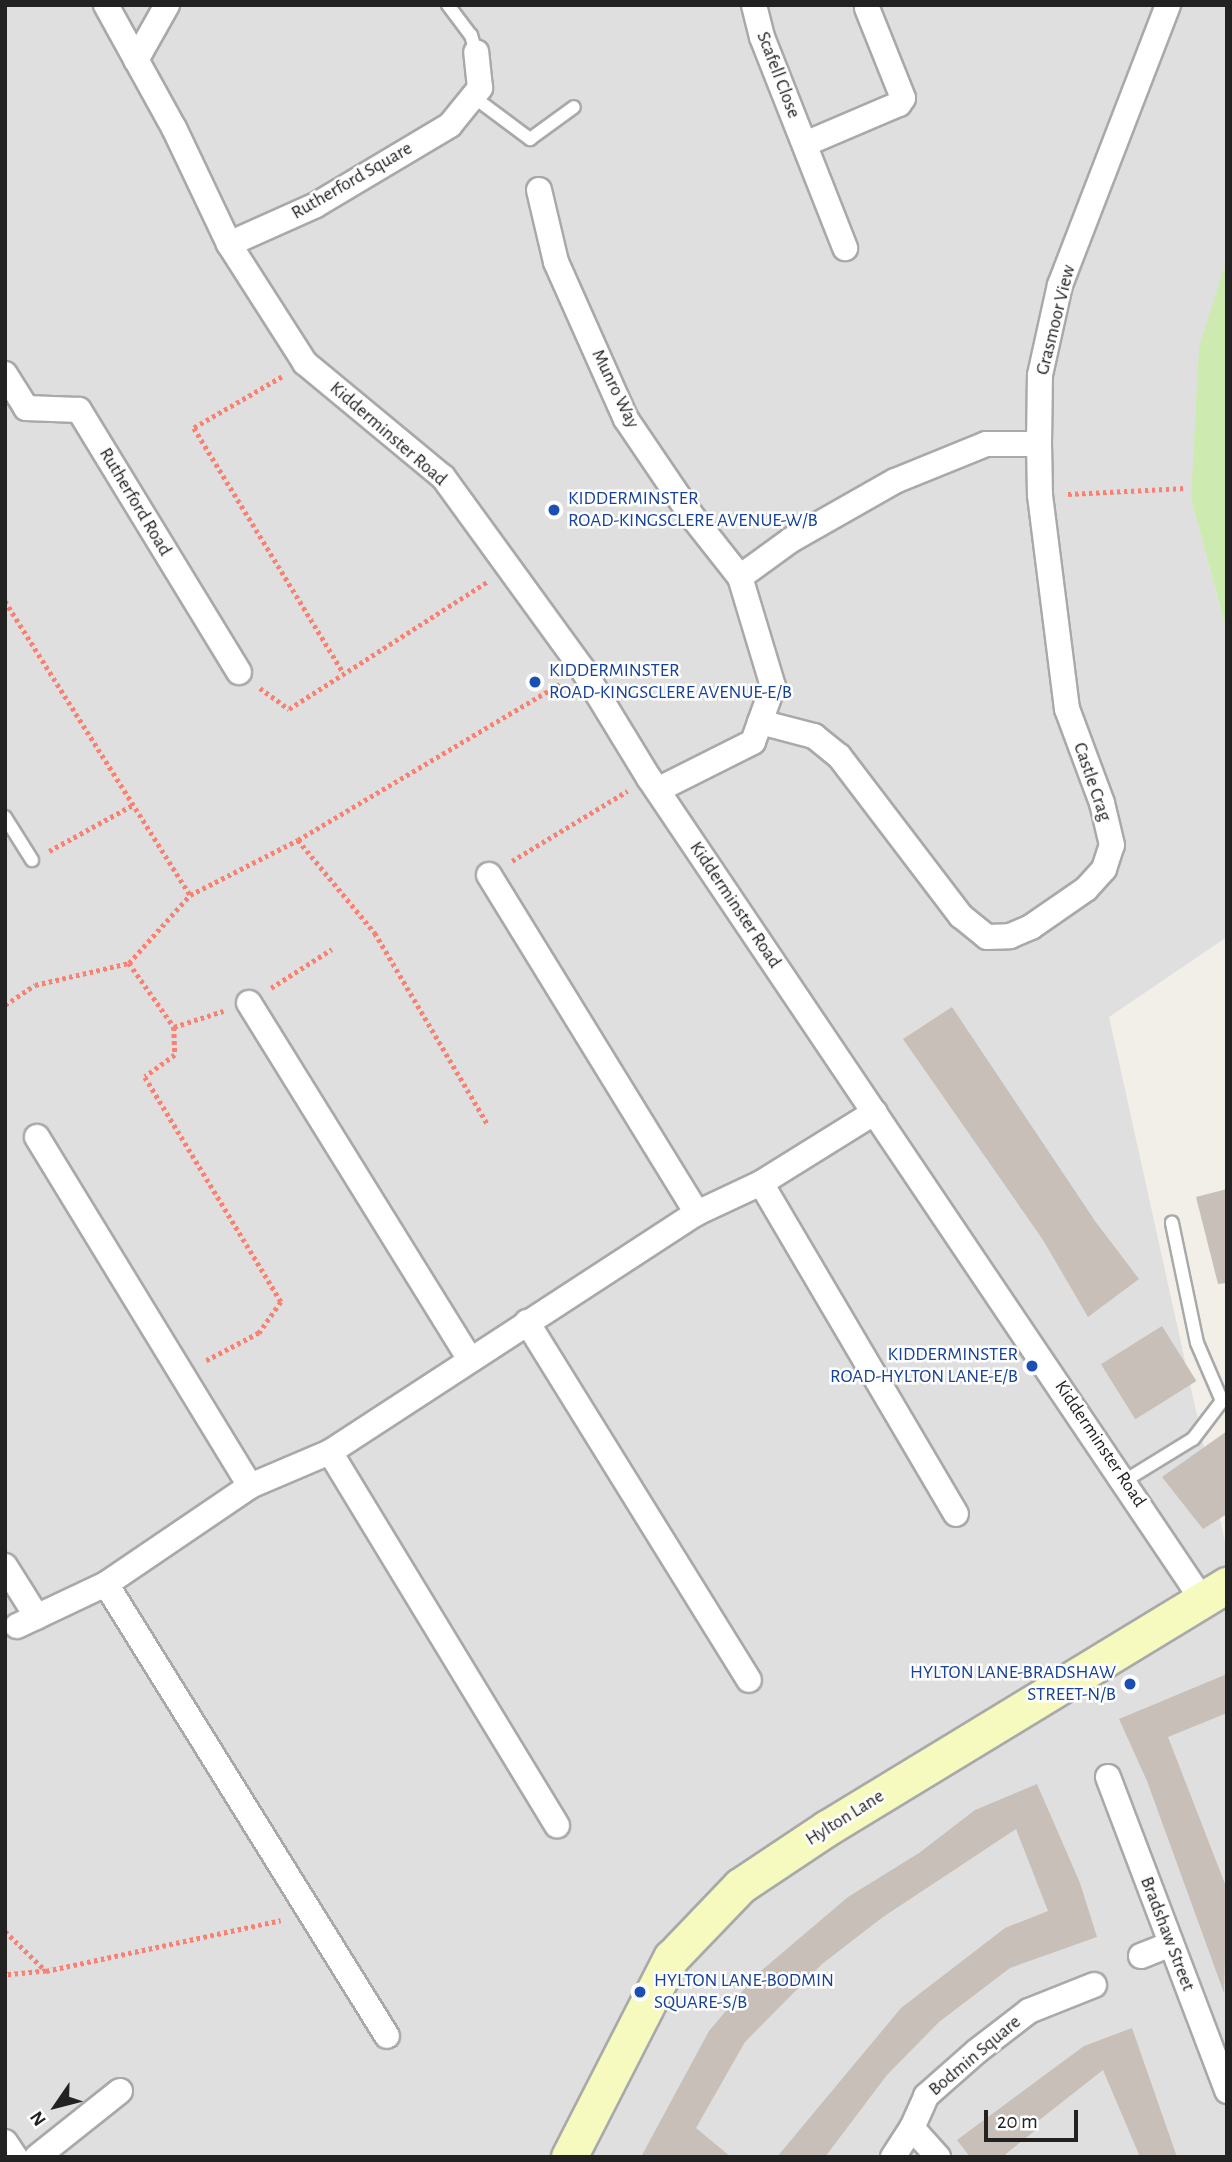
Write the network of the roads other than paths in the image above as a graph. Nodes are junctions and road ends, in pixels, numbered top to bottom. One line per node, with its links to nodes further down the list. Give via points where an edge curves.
1 (106, 5): 8 (street)
2 (167, 5): 8 (street)
3 (448, 5): 7 (lane, via 471,35)
4 (754, 5): 11 (street, Scafell Close)
5 (1168, 5): 16 (street, Grasmoor View, via 1060,285 1040,375)
6 (867, 8): 11 (street, Scafell Close, via 903,98 899,104)
7 (476, 52): 9 (street, via 480,88)
8 (136, 60): 13 (street)
9 (475, 98): 10 (lane, via 530,139); 13 (street, Rutherford Square, via 450,125 316,205)
10 (574, 107)
11 (804, 144): 14 (street, Scafell Close)
12 (539, 190): 17 (street, Munro Way, via 556,262 626,419 691,516)
13 (229, 244): 20 (street, Kidderminster Road, via 305,363 443,477 583,670)
14 (845, 248)
15 (5, 374): 18 (street, Rutherford Road, via 26,408 79,410)
16 (1039, 444): 17 (street, via 986,444 895,481 791,540); 19 (street, Castle Crag, via 1040,495 1067,709 1102,803 1112,845 1104,869 1086,889 1031,927 1010,936 987,937 961,916 839,756 814,736)
17 (740, 577): 19 (street, Munro Way, via 773,685)
18 (239, 672)
19 (760, 722): 20 (street, Munro Way, via 753,742)
20 (653, 784): 25 (street, Kidderminster Road)
21 (5, 817): 22 (lane)
22 (32, 860)
23 (489, 875): 28 (street)
24 (249, 1003): 31 (street)
25 (875, 1112): 27 (street); 34 (street, Kidderminster Road)
26 (37, 1137): 35 (street)
27 (761, 1183): 28 (street); 36 (street)
28 (697, 1213): 30 (street)
29 (1172, 1223): 32 (lane, via 1197,1343)
30 (527, 1322): 31 (street); 40 (street)
31 (470, 1359): 33 (street)
32 (1224, 1403): 34 (lane, via 1193,1439)
33 (330, 1452): 35 (street); 42 (street)
34 (1126, 1480): 39 (street, Kidderminster Road)
35 (250, 1486): 38 (street)
36 (956, 1514)
37 (5, 1566): 38 (street, via 27,1621)
38 (106, 1584): 46 (street)
39 (1215, 1593): 53 (street, Hylton Lane, via 827,1828 740,1886 671,1958)
40 (749, 1680)
41 (1108, 1777): 43 (street, Bradshaw Street)
42 (557, 1825)
43 (1171, 1944): 44 (street); 48 (street, Bradshaw Street)
44 (1142, 1956)
45 (1094, 1985): 49 (street, Bodmin Square, via 1029,2011 977,2051 926,2095)
46 (387, 2036)
47 (120, 2091): 52 (street)
48 (1227, 2091)
49 (912, 2128): 54 (street, Bodmin Square); 55 (street)
50 (5, 2143): 51 (street)
51 (15, 2157)
52 (37, 2157)
53 (569, 2157)
54 (894, 2157)
55 (938, 2157)

